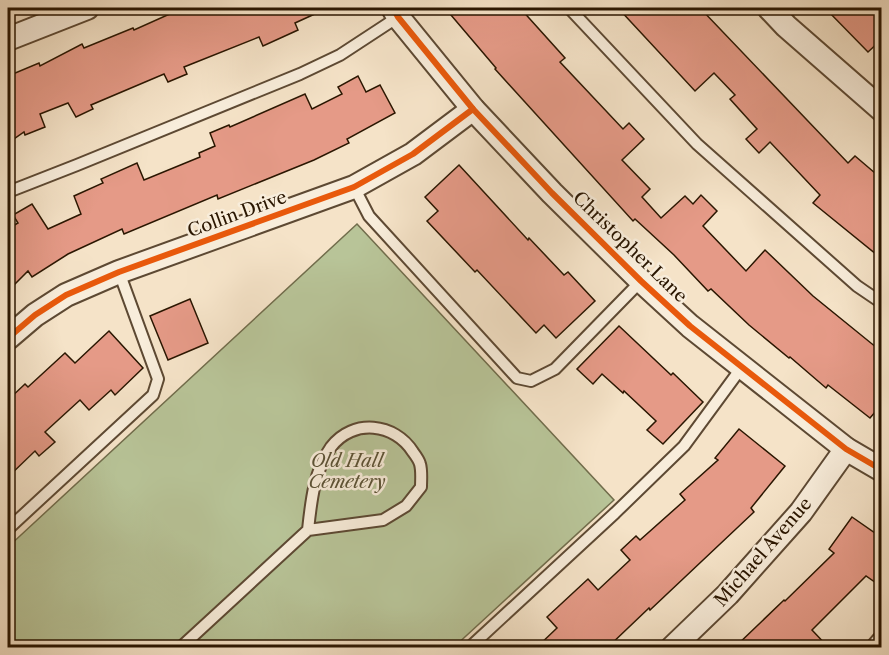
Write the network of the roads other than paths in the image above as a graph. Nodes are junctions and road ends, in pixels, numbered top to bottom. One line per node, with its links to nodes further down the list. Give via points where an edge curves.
1 (87, 8): 5 (street)
2 (569, 8): 12 (lane, via 697,144 857,286)
3 (769, 8): 7 (street)
4 (395, 12): 6 (street, Christopher Lane); 9 (lane, via 340,56)
5 (8, 39)
6 (473, 109): 8 (street, Collin Drive, via 414,154); 11 (street, Christopher Lane)
7 (882, 110)
8 (354, 187): 10 (street, Collin Drive); 11 (lane, via 369,216 517,378 531,381 555,369)
9 (8, 192)
10 (119, 272): 13 (street, Collin Drive, via 66,295); 17 (lane, via 158,379 153,395)
11 (641, 281): 14 (street, Christopher Lane)
12 (882, 303)
13 (8, 338)
14 (742, 367): 15 (street, Christopher Lane); 21 (lane, via 684,446)
15 (846, 448): 16 (street, Christopher Lane); 22 (street, Michael Avenue, via 794,520 728,594)
16 (882, 470)
17 (8, 529)
18 (308, 530): 18 (lane, via 383,520 406,506 422,487 420,462 406,441 385,429 347,432 332,446 320,466); 20 (lane)
19 (882, 634): 23 (lane)
20 (180, 648)
21 (469, 648)
22 (672, 648)
23 (870, 648)

